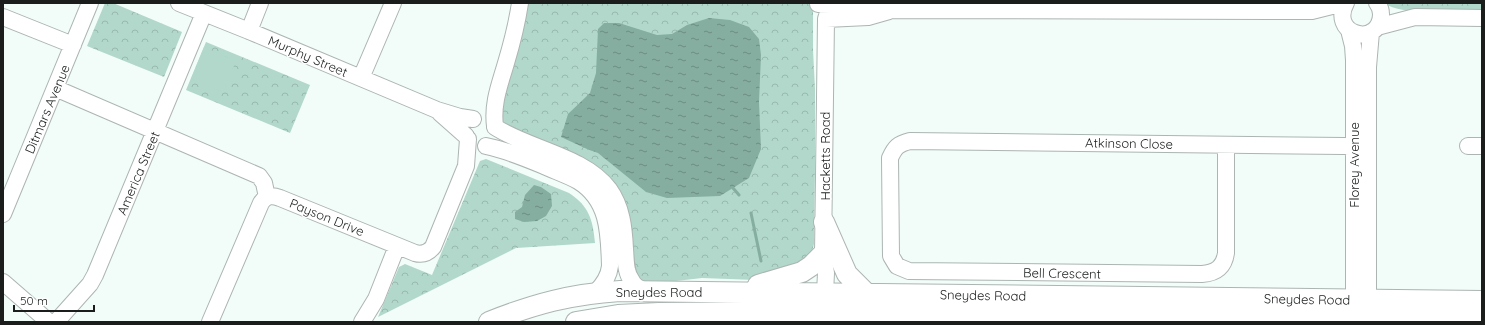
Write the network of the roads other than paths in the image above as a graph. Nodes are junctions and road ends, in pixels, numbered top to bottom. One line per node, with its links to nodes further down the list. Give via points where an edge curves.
1 (90, 3): 19 (street, Ditmars Avenue)
2 (179, 3): 12 (street, Murphy Street)
3 (260, 3): 18 (street)
4 (393, 3): 20 (street)
5 (520, 3): 22 (street)
6 (1345, 3): 11 (street); 16 (street, via 1342,15)
7 (1378, 4): 14 (street, via 1393,12); 17 (street, Florey Avenue, via 1381,17)
8 (825, 7): 9 (street, via 868,5 891,10); 33 (street, Hacketts Road)
9 (1102, 7): 10 (street)
10 (1230, 7): 11 (street)
11 (1312, 11): 16 (street)
12 (204, 13): 18 (street, Murphy Street); 26 (street, America Street)
13 (3, 17): 19 (street)
14 (1415, 18): 15 (street); 17 (street)
15 (1482, 18)
16 (1346, 26): 17 (street, via 1360,34); 29 (street, Florey Avenue, via 1352,36)
17 (1374, 30): 29 (street, Florey Avenue)
18 (249, 31): 20 (street, Murphy Street)
19 (73, 46): 21 (street, Ditmars Avenue)
20 (361, 78): 23 (street, Murphy Street)
21 (55, 88): 26 (street); 32 (street, Ditmars Avenue)
22 (495, 98): 24 (street, via 484,113); 25 (street)
23 (437, 110): 24 (street, Murphy Street, via 460,117); 27 (street, Murphy Street)
24 (475, 118): 25 (street, via 486,118); 27 (street, via 468,125)
25 (495, 126): 27 (street, via 494,138); 37 (street, via 513,138 581,165 593,172 605,185 614,196 622,216 627,271 634,284)
26 (155, 132): 31 (street, via 260,176); 52 (street, America Street, via 95,275)
27 (475, 142): 34 (street, Payson Drive, via 431,249 418,254); 38 (street, via 503,149 571,177 596,197 608,224 610,266 601,288)
28 (1226, 145): 29 (street, Atkinson Close); 30 (street, Atkinson Close, via 910,141 900,144); 30 (street, Bell Crescent, via 1226,257 1223,265 1216,271 1202,274 905,270 894,263 890,251 890,158)
29 (1361, 146): 43 (street, Florey Avenue)
30 (893, 151)
31 (267, 197): 34 (street, Payson Drive, via 280,198); 53 (street, via 261,203)
32 (3, 214)
33 (824, 222): 35 (street, Hacketts Road); 41 (main road, via 847,274)
34 (397, 246): 54 (street, via 376,299)
35 (823, 254): 39 (main road, via 802,272); 40 (street, Hacketts Road)
36 (3, 282): 51 (street)
37 (644, 291): 38 (main road, Sneydes Road); 39 (main road, Sneydes Road)
38 (596, 292): 55 (main road, Sneydes Road, via 539,304)
39 (729, 292): 40 (main road, Sneydes Road)
40 (825, 292): 41 (main road, Sneydes Road); 47 (main road)
41 (867, 294): 42 (main road, Sneydes Road)
42 (1194, 298): 43 (main road, Sneydes Road); 49 (main road)
43 (1361, 299): 44 (main road, Sneydes Road); 48 (main road)
44 (1482, 301)
45 (910, 314): 47 (main road, Sneydes Road); 49 (main road, Sneydes Road); 57 (main road)
46 (786, 317): 47 (main road, Sneydes Road); 56 (main road, Sneydes Road, via 646,313 618,314)
47 (825, 317)
48 (1361, 319): 49 (main road, Sneydes Road); 50 (main road, Sneydes Road)
49 (1194, 320)
50 (1482, 321)
51 (49, 322)
52 (56, 322)
53 (210, 322)
54 (362, 322)
55 (489, 322)
56 (576, 322)
57 (880, 322)

